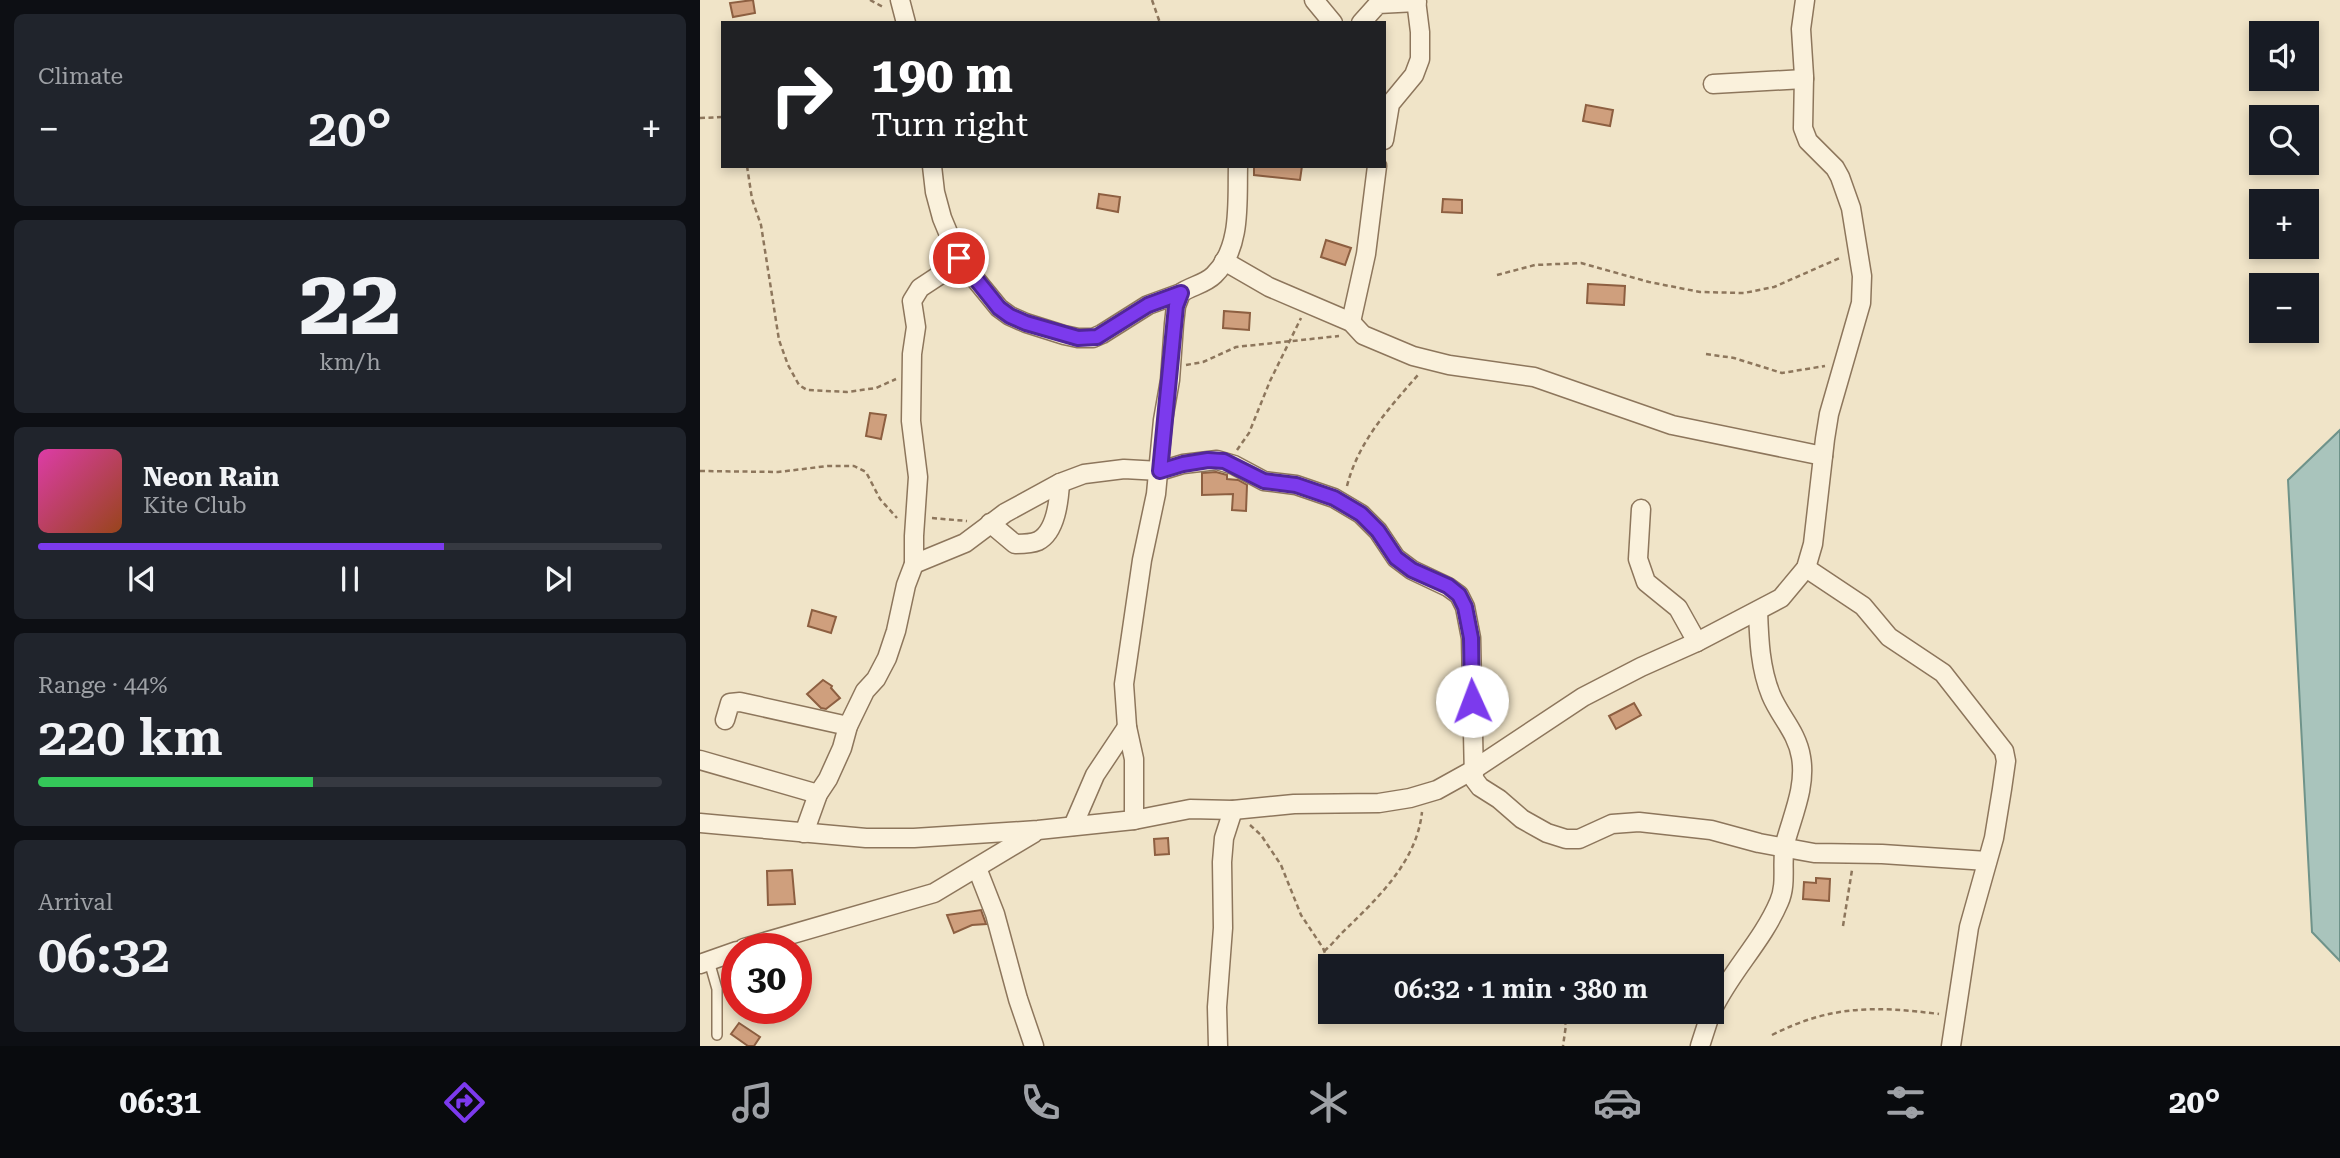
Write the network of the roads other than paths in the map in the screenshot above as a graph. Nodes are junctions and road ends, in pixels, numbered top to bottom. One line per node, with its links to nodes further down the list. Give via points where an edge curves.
1 (900, 0): 5 (street)
2 (1314, 0): 6 (street)
3 (1805, 0): 8 (street, via 1801,29)
4 (1416, 1): 7 (street, via 1378,4); 10 (street, via 1420,59 1414,75)
5 (905, 21)
6 (1331, 21)
7 (1363, 21)
8 (1804, 79): 9 (street); 19 (street, via 1803,128 1808,141 1840,177 1851,208 1862,276 1861,303 1829,414)
9 (1713, 84)
10 (1389, 99): 11 (street)
11 (1386, 125)
12 (932, 168): 15 (street, via 942,218)
13 (1238, 168): 16 (street, via 1234,234)
14 (1377, 168): 18 (street)
15 (961, 261): 17 (street, via 1010,316 1078,338 1097,337 1148,305); 24 (street, via 920,288 913,298 911,421 918,477)
16 (1224, 261): 17 (street, via 1214,275); 18 (street)
17 (1181, 293): 20 (street)
18 (1357, 328): 19 (street, via 1429,361 1534,377 1672,425)
19 (1823, 456): 25 (street)
20 (1160, 471): 21 (street, via 1124,469 1084,474); 30 (street, via 1124,684); 32 (street, via 1224,461 1264,481 1301,486 1345,503 1378,531 1396,558 1459,595 1471,638)
21 (1060, 483): 23 (street); 23 (street, via 1049,530 1037,542 1015,544)
22 (1641, 509): 27 (street, via 1638,559 1646,582 1678,608)
23 (988, 525): 24 (street, via 965,543)
24 (914, 564): 29 (street, via 887,658)
25 (1806, 568): 26 (street, via 1780,598); 41 (street, via 1863,606 1889,637 1944,673 1998,742 2006,761 2005,773)
26 (1758, 611): 27 (street); 40 (street, via 1763,671 1771,696 1796,737 1801,759 1799,799)
27 (1697, 642): 32 (street, via 1583,697)
28 (725, 720): 29 (street, via 730,703 740,702)
29 (848, 726): 33 (street, via 836,763)
30 (1127, 727): 35 (street, via 1134,759); 37 (street, via 1095,775)
31 (700, 760): 33 (street)
32 (1473, 771): 34 (street, via 1437,790 1379,803 1294,804); 40 (street, via 1483,790 1557,838 1579,839 1612,824 1648,822)
33 (818, 794): 39 (street)
34 (1231, 815): 35 (street, via 1190,809); 49 (street, via 1222,862)
35 (1134, 820): 37 (street)
36 (700, 823): 39 (street)
37 (1073, 827): 38 (street)
38 (1038, 830): 39 (street, via 914,838); 42 (street)
39 (804, 833)
40 (1784, 847): 41 (street); 45 (street, via 1780,902)
41 (1987, 861): 51 (street, via 1969,927)
42 (976, 868): 43 (street, via 934,893); 48 (street, via 995,914)
43 (802, 933)
44 (705, 962): 47 (lane, via 717,989)
45 (1724, 987)
46 (1707, 1024): 50 (street)
47 (717, 1035)
48 (1034, 1046)
49 (1218, 1046)
50 (1700, 1046)
51 (1951, 1046)

